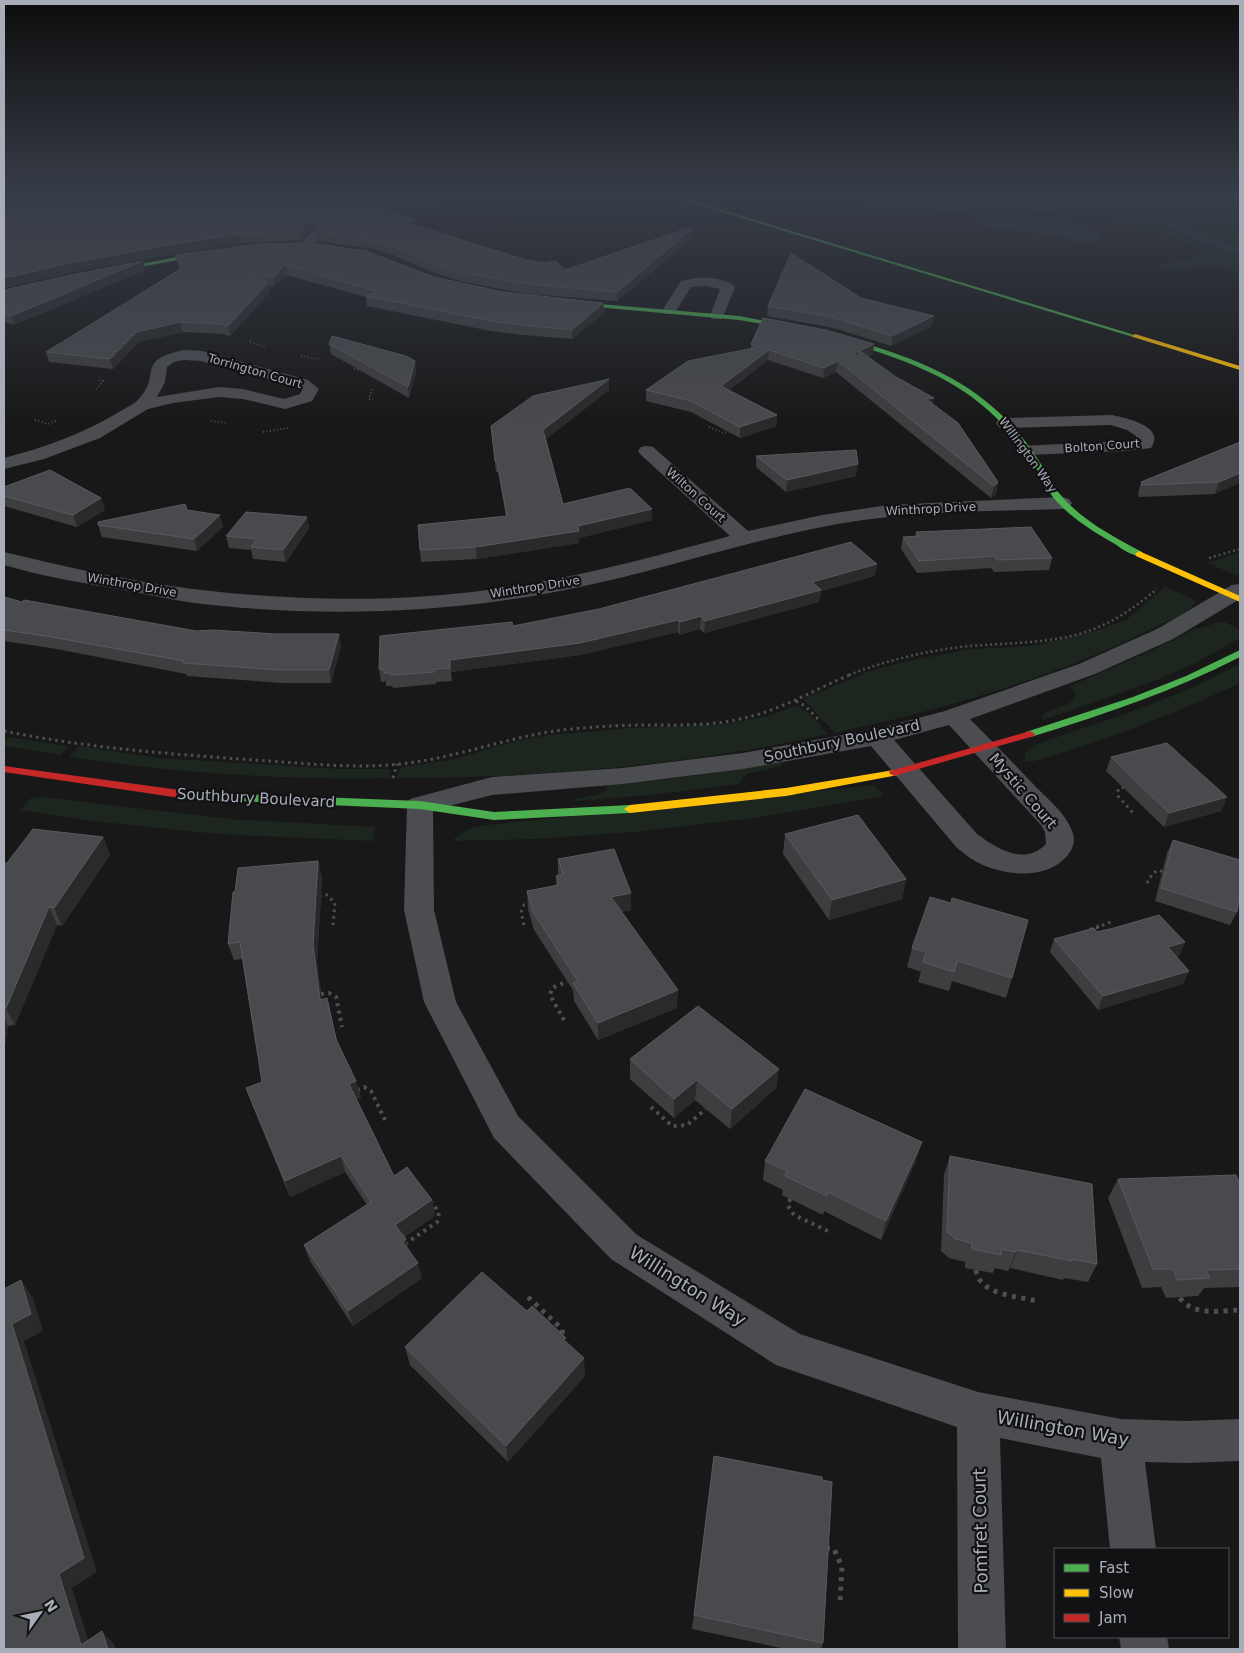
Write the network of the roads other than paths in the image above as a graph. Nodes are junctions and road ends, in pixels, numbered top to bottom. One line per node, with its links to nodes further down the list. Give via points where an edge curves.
1 (104, 272): 3 (street)
2 (923, 272): 9 (street)
3 (99, 273)
4 (552, 302): 5 (street)
5 (669, 311): 6 (street); 6 (street, via 686,284 709,281 728,287)
6 (717, 316): 7 (street)
7 (810, 330)
8 (828, 335): 11 (street, Willington Way, via 918,365 970,394 996,412)
9 (1240, 368)
10 (142, 405): 10 (street, Torrington Court, via 218,392 285,404 306,397 311,389 302,383 211,358 184,355 160,364 158,384); 14 (street, Torrington Court, via 94,434)
11 (1005, 423): 13 (street, Willington Way); 13 (street, Bolton Court, via 1112,420 1133,426 1145,434 1145,444)
12 (647, 450): 16 (street, Wilton Court)
13 (1026, 450): 15 (street, Willington Way)
14 (4, 464)
15 (1062, 503): 16 (street, Winthrop Drive, via 862,514); 18 (street, Willington Way, via 1114,540 1153,561)
16 (745, 539): 17 (street, Winthrop Drive, via 537,589 412,604 315,605 202,597 34,568)
17 (4, 558)
18 (1238, 595): 20 (street, Southbury Boulevard, via 1165,634 1096,665)
19 (1240, 653): 22 (street, Southbury Boulevard, via 1158,692)
20 (954, 716): 21 (street, Southbury Boulevard); 22 (street, Mystic Court)
21 (877, 737): 23 (street, Mystic Court); 25 (street, Southbury Boulevard, via 742,761 632,775 492,786)
22 (986, 748): 23 (street, Southbury Boulevard); 23 (street, Mystic Court, via 1050,817 1059,832 1060,846 1042,862 1006,862 986,855 967,841)
23 (906, 771): 25 (street, Southbury Boulevard, via 786,792 624,810 494,816)
24 (6, 772): 25 (street, Southbury Boulevard, via 205,798)
25 (420, 805): 26 (street, Willington Way, via 419,910 438,999 506,1127 624,1247 790,1351)
26 (978, 1413): 27 (street, Willington Way); 30 (street, Pomfret Court)
27 (1121, 1440): 28 (street, Willington Way); 29 (street)
28 (1240, 1440)
29 (1133, 1548)
30 (982, 1649)

